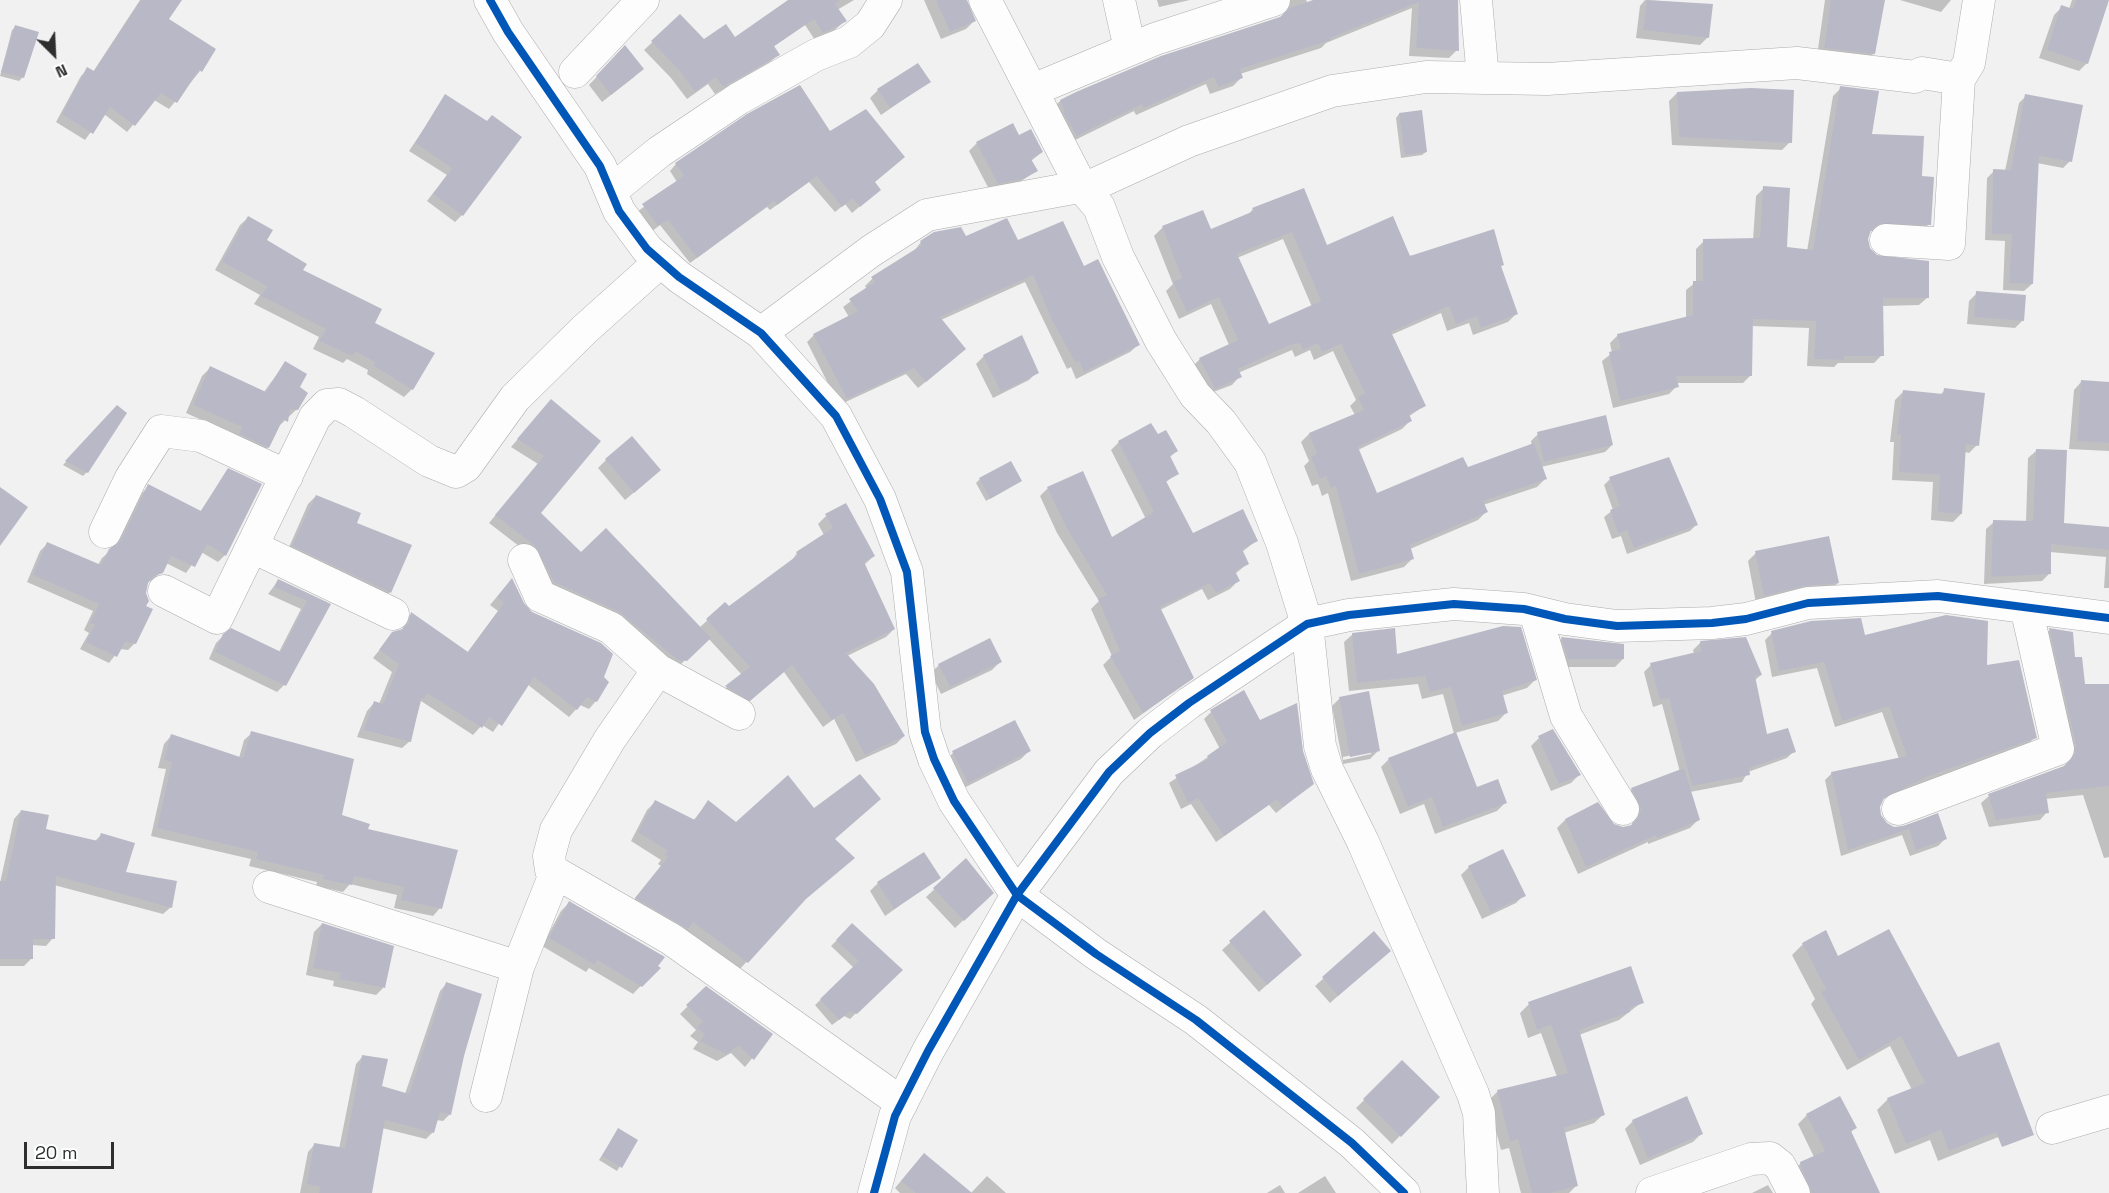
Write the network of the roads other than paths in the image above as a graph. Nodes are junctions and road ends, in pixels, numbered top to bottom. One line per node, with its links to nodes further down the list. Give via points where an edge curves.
1 (490, 0): 15 (street, via 600,166)
2 (643, 0): 10 (street)
3 (886, 0): 15 (street, via 870,25 849,42 816,55 738,99)
4 (985, 0): 13 (street)
5 (1119, 0): 9 (street)
6 (1274, 0): 9 (street)
7 (1476, 0): 11 (street)
8 (1979, 0): 12 (street, via 1969,63)
9 (1130, 49): 13 (street)
10 (575, 72)
11 (1483, 78): 12 (street, via 1547,79 1797,63); 14 (street, via 1426,77 1332,91 1189,141 1116,176)
12 (1959, 79): 16 (street, via 1949,244)
13 (1032, 90): 14 (street)
14 (1081, 186): 18 (street, via 927,215 871,250); 28 (street, via 1099,207 1118,256 1161,341 1195,395 1250,462 1282,543)
15 (611, 190): 17 (street, via 630,227)
16 (1886, 240)
17 (661, 261): 18 (street); 19 (street, via 515,398 461,470 429,461 339,404 327,405 315,417)
18 (761, 333): 35 (street, via 836,416 880,499 907,572 925,732 931,750 954,801)
19 (287, 476): 20 (street, via 201,436 160,431); 21 (street)
20 (105, 532)
21 (253, 548): 23 (street, via 217,618); 26 (street)
22 (524, 560): 29 (street, via 540,596 611,628)
23 (164, 591)
24 (2026, 607): 25 (street, via 1938,596 1873,598 1808,603 1746,619 1656,626 1617,626); 27 (street); 32 (street, via 2058,749)
25 (1535, 612): 28 (street, via 1454,604 1349,615); 31 (street, via 1566,716)
26 (393, 614)
27 (2109, 618)
28 (1307, 624): 35 (street, via 1150,733 1109,772); 43 (street, via 1320,746 1327,769 1473,1094 1479,1113)
29 (658, 670): 30 (street); 33 (street, via 610,739 555,830 549,855)
30 (739, 714)
31 (1623, 809)
32 (1898, 809)
33 (555, 874): 36 (street); 38 (street, via 671,939)
34 (269, 887): 36 (street)
35 (1017, 896): 38 (street); 42 (street, via 1196,1020 1352,1143)
36 (518, 967): 37 (street)
37 (486, 1096)
38 (902, 1103): 41 (street)
39 (2109, 1111): 40 (street)
40 (2052, 1128)
41 (874, 1193)
42 (1404, 1193)
43 (1483, 1193)
44 (1652, 1193): 45 (street, via 1750,1159 1770,1158 1780,1166)
45 (1794, 1193)

